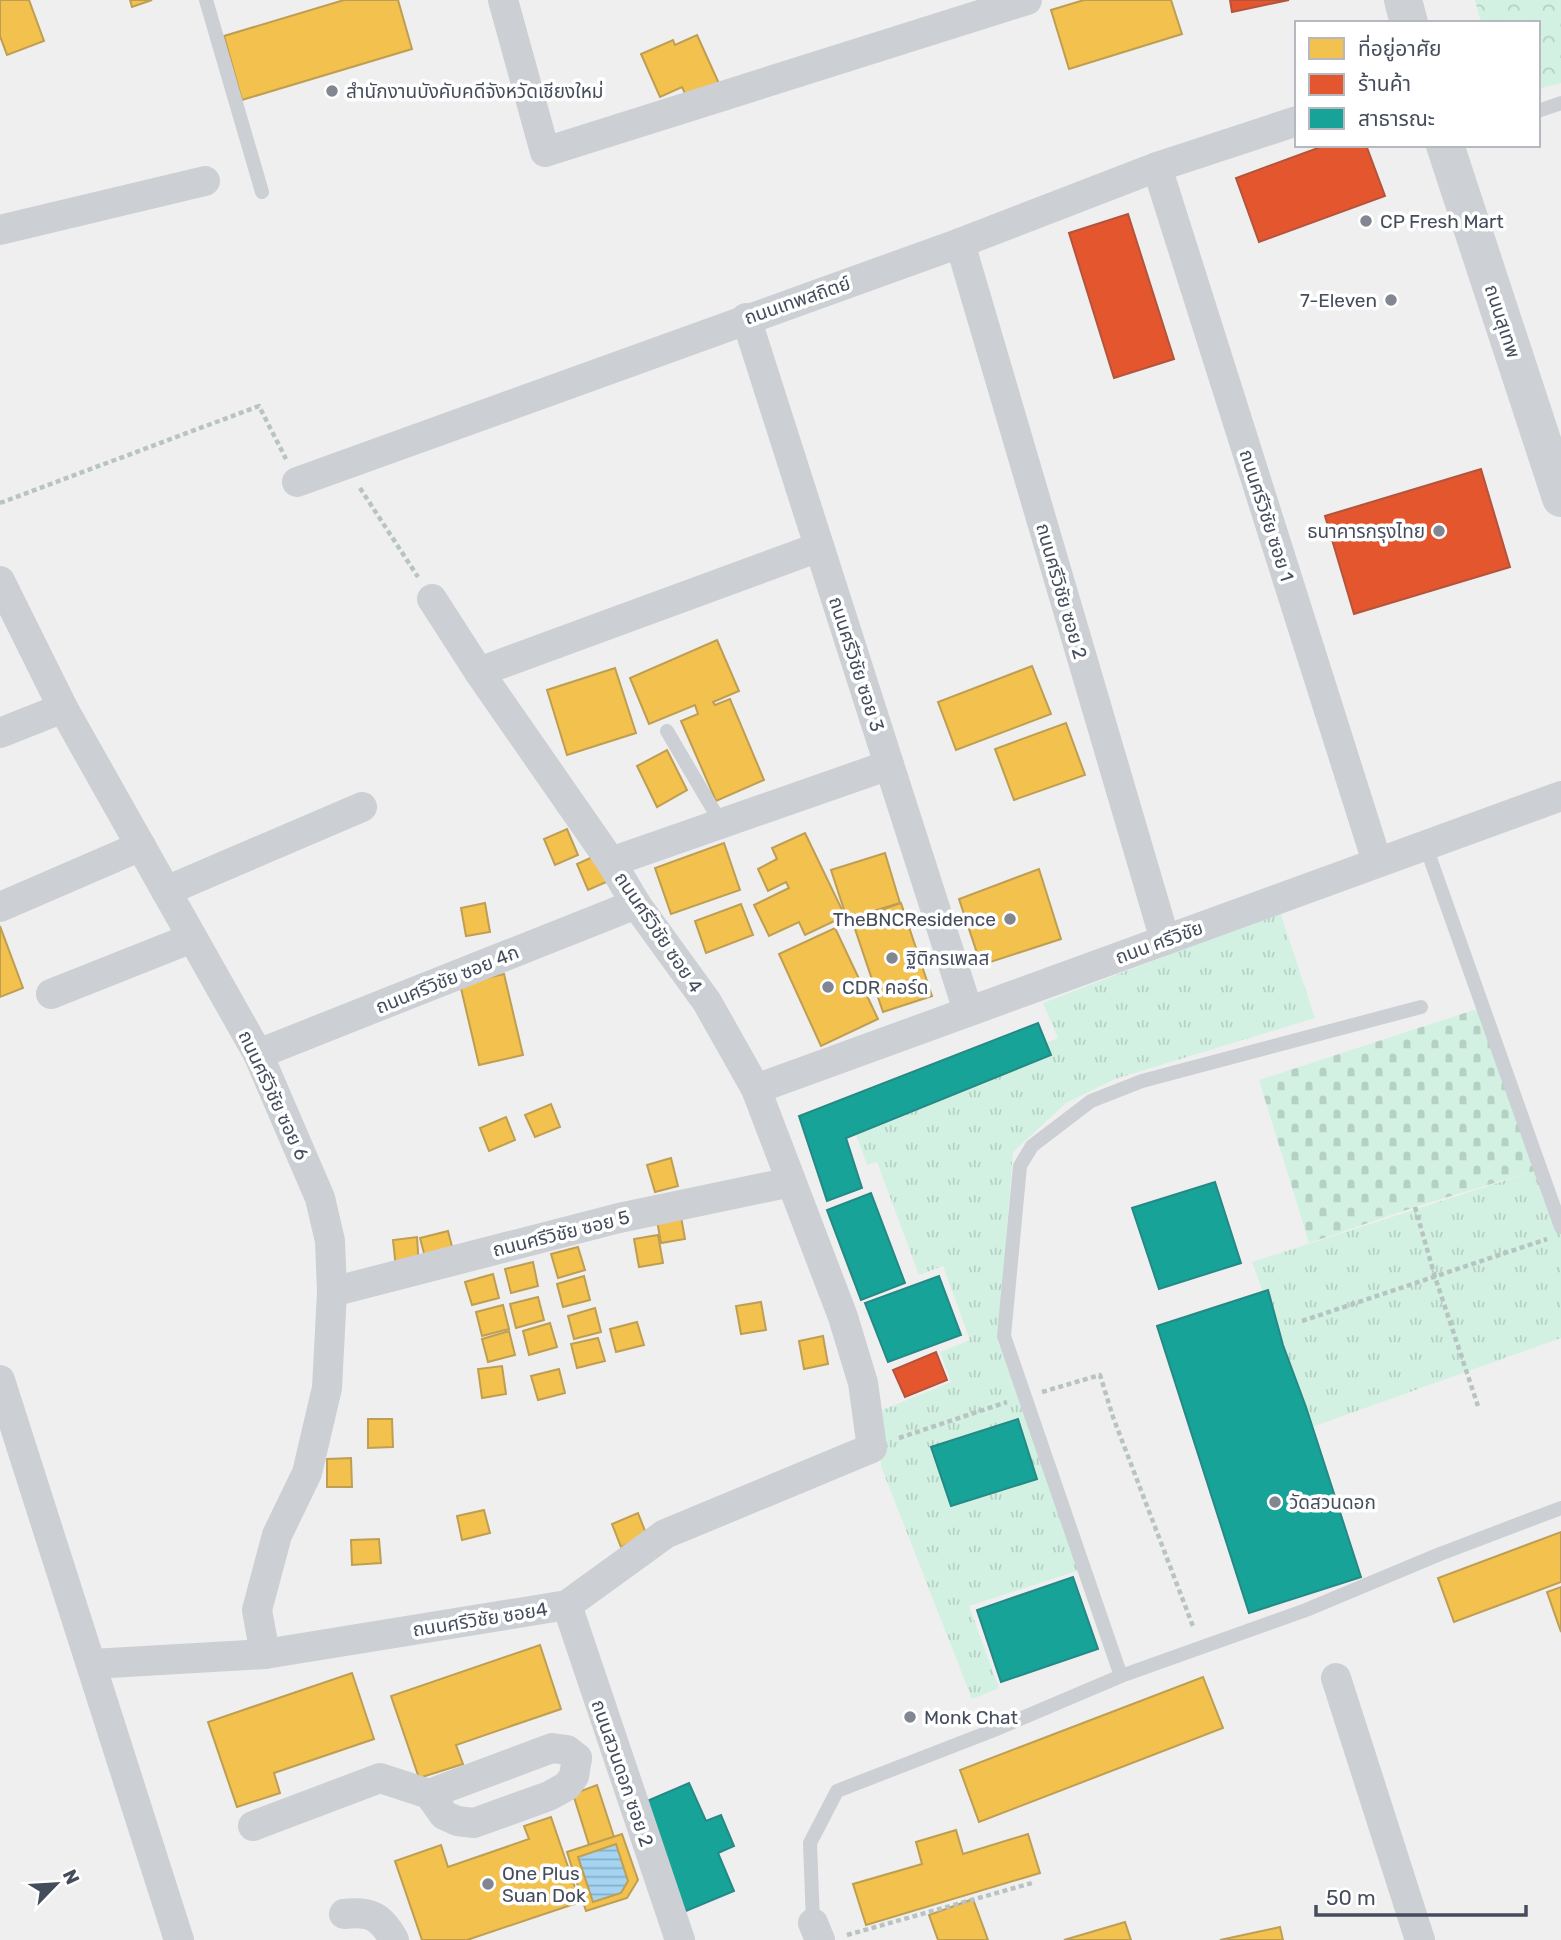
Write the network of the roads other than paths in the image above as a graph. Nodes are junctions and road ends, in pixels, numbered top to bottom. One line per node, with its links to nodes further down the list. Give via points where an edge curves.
1 (206, 0): 12 (lane)
2 (1027, 0): 4 (street, via 545,152)
3 (1403, 0): 5 (main road)
4 (510, 2)
5 (1408, 21)
6 (1561, 103): 7 (lane)
7 (1540, 110)
8 (1295, 122): 10 (street, ถนนเทพสถิตย์)
9 (1446, 147): 17 (main road, ถนนสุเทพ)
10 (1157, 167): 14 (street, ถนนเทพสถิตย์); 32 (street, ถนนศรีวิชัย ซอย 1)
11 (205, 181): 13 (street)
12 (262, 192)
13 (0, 230)
14 (960, 243): 15 (street, ถนนเทพสถิตย์); 37 (street, ถนนศรีวิชัย ซอย 2)
15 (746, 318): 16 (street, ถนนเทพสถิตย์); 18 (street, ถนนศรีวิชัย ซอย 3)
16 (297, 482)
17 (1561, 498)
18 (819, 547): 21 (street); 25 (street, ถนนศรีวิชัย ซอย 3)
19 (1, 581): 22 (street, ถนนศรีวิชัย ซอย 6)
20 (432, 598): 21 (street, ถนนศรีวิชัย ซอย 4)
21 (479, 672): 31 (street, ถนนศรีวิชัย ซอย 4)
22 (64, 708): 24 (street); 30 (street, ถนนศรีวิชัย ซอย 6)
23 (667, 731): 28 (lane)
24 (0, 733)
25 (889, 765): 28 (street); 40 (street, ถนนศรีวิชัย ซอย 3)
26 (1561, 796): 29 (street, ถนน ศรีวิชัย)
27 (362, 807): 33 (street)
28 (722, 823): 31 (street)
29 (1425, 844): 32 (street, ถนน ศรีวิชัย); 44 (lane)
30 (141, 846): 33 (street, ถนนศรีวิชัย ซอย 6); 35 (street)
31 (611, 862): 34 (street, ถนนศรีวิชัย ซอย 4)
32 (1377, 862): 37 (street, ถนน ศรีวิชัย)
33 (166, 891): 36 (street, ถนนศรีวิชัย ซอย 6)
34 (636, 904): 41 (street, ถนนศรีวิชัย ซอย 4ก); 42 (street, ถนนศรีวิชัย ซอย 4, via 707,1002)
35 (0, 907)
36 (192, 937): 38 (street); 41 (street, ถนนศรีวิชัย ซอย 6)
37 (1165, 940): 40 (street, ถนน ศรีวิชัย)
38 (51, 994)
39 (1420, 1007): 52 (lane, via 1142,1081 1091,1101 1032,1146 1020,1166 1004,1336)
40 (968, 1011): 42 (street, ถนน ศรีวิชัย)
41 (258, 1054): 45 (street, ถนนศรีวิชัย ซอย 6, via 320,1198 330,1241)
42 (756, 1088): 43 (street, ถนนศรีวิชัย ซอย 4)
43 (791, 1182): 45 (street, ถนนศรีวิชัย ซอย 5, via 619,1218); 47 (street, ถนนศรีวิชัย ซอย 4, via 843,1317 863,1383)
44 (1561, 1227)
45 (332, 1292): 50 (street, ถนนศรีวิชัย ซอย 6, via 327,1388 307,1474 277,1535 257,1610)
46 (0, 1380): 51 (street)
47 (872, 1448): 49 (street, ถนนศรีวิชัย ซอย4, via 665,1534)
48 (1561, 1508): 52 (lane, via 1306,1610)
49 (567, 1605): 50 (street, ถนนศรีวิชัย ซอย4); 54 (street, ถนนสวนดอก ซอย 2)
50 (265, 1654): 51 (street, ถนนศรีวิชัย ซอย4)
51 (92, 1664): 60 (street)
52 (1121, 1676): 59 (lane, via 838,1791 810,1843)
53 (1336, 1678): 63 (street)
54 (614, 1748): 55 (street); 62 (street, ถนนสวนดอก ซอย 2)
55 (577, 1758): 56 (street, via 567,1750 552,1748); 56 (street, via 567,1786 474,1823 444,1815)
56 (429, 1794): 57 (street, via 380,1777)
57 (253, 1826)
58 (344, 1913): 61 (street, via 364,1912 380,1921)
59 (825, 1933)
60 (179, 1940)
61 (394, 1940)
62 (680, 1940)
63 (1420, 1940)

